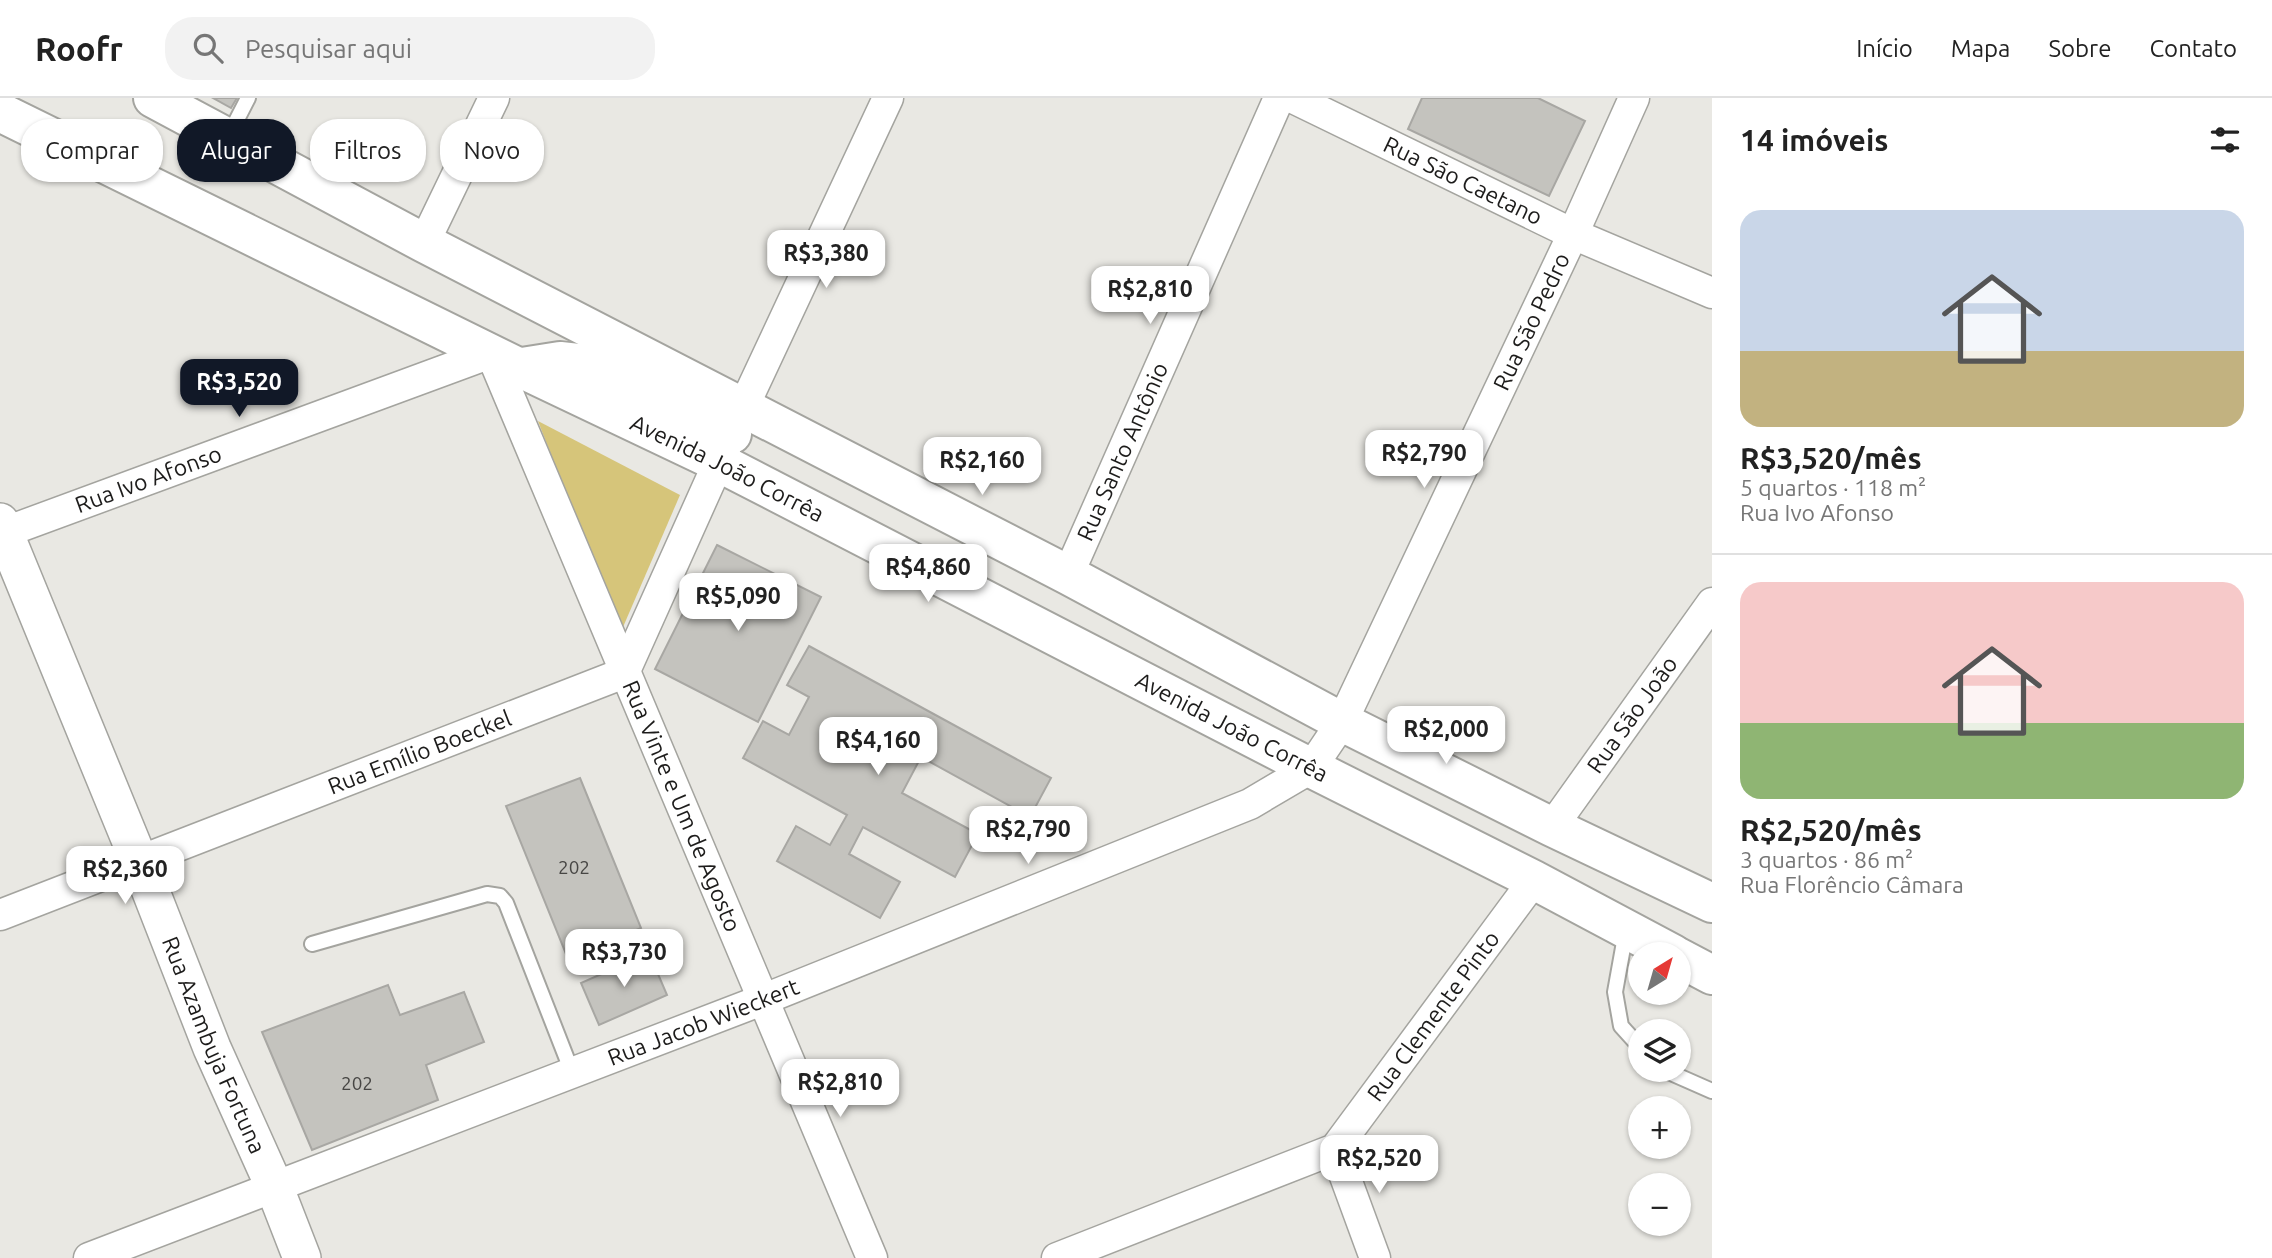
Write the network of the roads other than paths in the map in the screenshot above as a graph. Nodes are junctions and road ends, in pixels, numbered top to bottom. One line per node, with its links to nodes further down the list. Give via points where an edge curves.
1 (153, 98): 9 (main road, Avenida João Corrêa)
2 (248, 98): 10 (lane)
3 (494, 98): 13 (street)
4 (888, 98): 16 (street)
5 (1279, 98): 18 (street, Rua Santo Antônio)
6 (1293, 98): 12 (street, Rua São Caetano)
7 (1634, 98): 12 (street, Rua São Pedro)
8 (0, 112): 15 (main road, Avenida João Corrêa)
9 (192, 119)
10 (238, 119)
11 (296, 174): 13 (main road, Avenida João Corrêa)
12 (1573, 234): 14 (street, Rua São Caetano); 21 (street, Rua São Pedro)
13 (425, 243): 16 (main road, Avenida João Corrêa)
14 (1712, 293)
15 (506, 360): 16 (main road, Avenida João Corrêa); 17 (street, Rua Ivo Afonso); 20 (street, Rua Vinte e Um de Agosto)
16 (732, 435): 18 (main road, Avenida João Corrêa); 20 (street); 21 (main road, Avenida João Corrêa)
17 (1, 529): 23 (street, Rua Azambuja Fortuna)
18 (1068, 575): 21 (main road, Avenida João Corrêa)
19 (1712, 603): 22 (street, Rua São João)
20 (624, 673): 23 (street, Rua Emílio Boeckel); 32 (street, Rua Vinte e Um de Agosto)
21 (1327, 743): 22 (main road, Avenida João Corrêa); 24 (main road, Avenida João Corrêa); 32 (street, Rua Jacob Wieckert, via 1250,804)
22 (1552, 827): 25 (main road, Avenida João Corrêa)
23 (139, 861): 26 (street, Rua Emílio Boeckel); 38 (street, Rua Azambuja Fortuna, via 212,1048)
24 (1534, 880): 27 (main road, Avenida João Corrêa); 37 (street, Rua Clemente Pinto)
25 (1712, 903)
26 (0, 915)
27 (1627, 929): 28 (main road, Avenida João Corrêa); 33 (lane, via 1615,992 1621,1026)
28 (1650, 942)
29 (312, 944): 34 (lane, via 487,894 500,896)
30 (1691, 964): 31 (main road)
31 (1712, 975)
32 (762, 1000): 34 (street, Rua Jacob Wieckert); 41 (street, Rua Vinte e Um de Agosto)
33 (1628, 1034)
34 (572, 1072): 38 (street, Rua Jacob Wieckert)
35 (1691, 1082): 36 (lane)
36 (1712, 1091)
37 (1335, 1149): 42 (street); 43 (street)
38 (274, 1186): 39 (street, Rua Jacob Wieckert); 40 (street, Rua Azambuja Fortuna)
39 (89, 1258)
40 (302, 1258)
41 (872, 1258)
42 (1057, 1258)
43 (1376, 1258)

